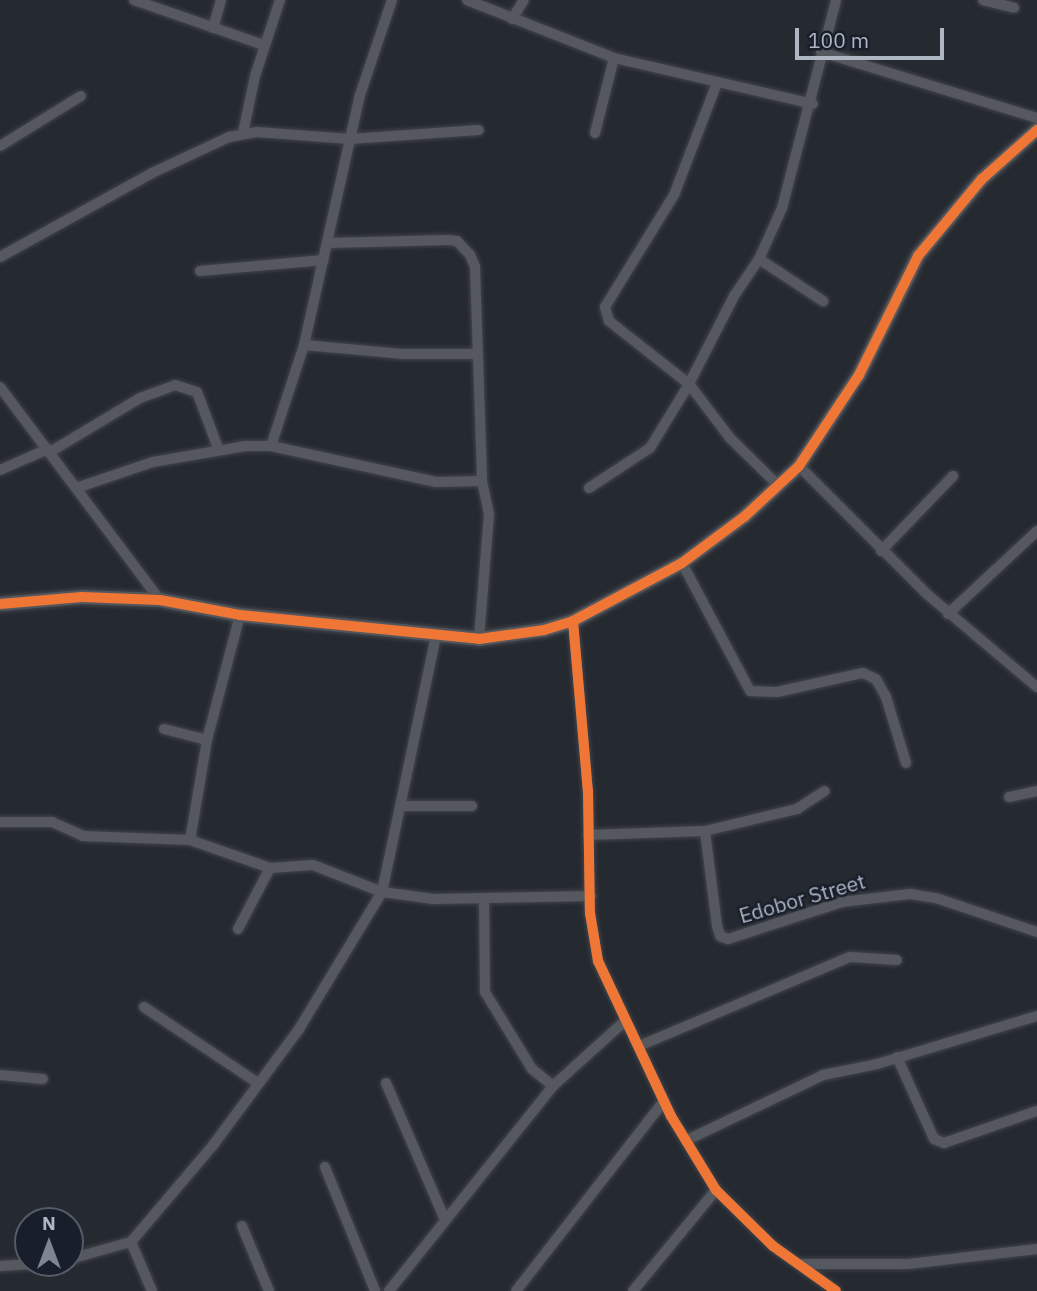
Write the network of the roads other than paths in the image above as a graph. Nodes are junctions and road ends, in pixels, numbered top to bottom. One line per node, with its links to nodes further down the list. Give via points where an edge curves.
1 (134, 0): 11 (street)
2 (222, 0): 11 (street)
3 (280, 0): 12 (street)
4 (392, 0): 23 (street)
5 (467, 0): 10 (street)
6 (524, 0): 10 (street)
7 (836, 0): 13 (street)
8 (983, 0): 9 (street)
9 (1014, 8)
10 (512, 19): 14 (street)
11 (213, 27): 12 (street)
12 (264, 45): 22 (street)
13 (821, 52): 17 (street); 18 (street)
14 (614, 58): 15 (street); 21 (street)
15 (717, 83): 17 (street); 33 (street, via 674,195 605,307 610,321)
16 (80, 96): 24 (street)
17 (813, 104): 27 (street, via 782,208)
18 (1037, 118)
19 (479, 130): 23 (street)
20 (1037, 130): 38 (street, via 982,179 924,248 898,290 859,375)
21 (595, 132)
22 (243, 133): 23 (street); 26 (street, via 152,173)
23 (350, 139): 25 (street)
24 (0, 146)
25 (328, 243): 28 (street); 32 (street, via 448,240 465,247 475,267)
26 (0, 257)
27 (760, 259): 30 (street); 33 (street, via 734,296)
28 (324, 260): 29 (street); 31 (street)
29 (200, 271)
30 (823, 301)
31 (304, 345): 32 (street, via 402,354); 35 (street)
32 (478, 354): 41 (street)
33 (689, 384): 42 (street, via 730,438); 44 (street, via 650,448)
34 (0, 387): 37 (street)
35 (271, 446): 36 (street); 41 (street, via 436,482)
36 (219, 448): 37 (street, via 197,392 175,386 140,398); 43 (street, via 153,462)
37 (49, 450): 39 (street); 43 (street)
38 (799, 466): 42 (street); 46 (street)
39 (0, 470)
40 (953, 476): 46 (street)
41 (482, 481): 54 (street, via 489,514)
42 (779, 486): 47 (street)
43 (79, 487): 48 (street)
44 (589, 488)
45 (1037, 531): 50 (street)
46 (881, 551): 50 (street)
47 (682, 563): 52 (street); 58 (street, via 750,691 777,692 863,673 876,680 886,697)
48 (160, 600): 49 (street, via 82,597); 51 (street)
49 (0, 604)
50 (948, 614): 55 (street)
51 (240, 615): 53 (street); 57 (street)
52 (573, 621): 54 (street); 66 (street)
53 (436, 635): 54 (street); 62 (street)
54 (479, 639)
55 (1037, 687)
56 (164, 729): 57 (street)
57 (207, 740): 67 (street)
58 (906, 763)
59 (825, 791): 65 (street, via 797,809)
60 (1037, 791): 61 (street)
61 (1009, 797)
62 (401, 806): 63 (street); 69 (street)
63 (472, 806)
64 (0, 822): 67 (street, via 52,822 83,836)
65 (705, 831): 66 (street); 73 (street, Edobor Street, via 717,926 720,936 728,939 842,902 910,894 936,898)
66 (588, 835): 70 (street)
67 (190, 840): 68 (street)
68 (270, 868): 69 (street, via 313,865); 72 (street)
69 (382, 892): 71 (street, via 434,899); 82 (street, via 299,1029)
70 (591, 896): 71 (street); 77 (street, via 598,961)
71 (484, 898): 84 (street, via 485,992 532,1069)
72 (238, 929)
73 (1037, 932)
74 (897, 960): 78 (street, via 850,957)
75 (144, 1007): 82 (street)
76 (1037, 1016): 79 (street)
77 (626, 1020): 78 (street); 84 (street)
78 (639, 1046): 85 (street)
79 (897, 1057): 86 (street, via 934,1139 944,1143); 87 (street, via 823,1075)
80 (0, 1075): 81 (street)
81 (43, 1079)
82 (258, 1083): 92 (street, via 214,1144)
83 (386, 1083): 90 (street)
84 (553, 1086): 90 (street)
85 (664, 1101): 87 (street); 101 (street)
86 (1037, 1111)
87 (687, 1140): 89 (street)
88 (325, 1167): 99 (street)
89 (716, 1190): 95 (street); 102 (street)
90 (445, 1220): 100 (street)
91 (242, 1226): 98 (street)
92 (131, 1242): 94 (street); 97 (street)
93 (1037, 1249): 95 (street, via 908,1264)
94 (84, 1255)
95 (798, 1264): 96 (street)
96 (829, 1289)
97 (152, 1291)
98 (269, 1291)
99 (376, 1291)
100 (389, 1291)
101 (516, 1291)
102 (633, 1291)

